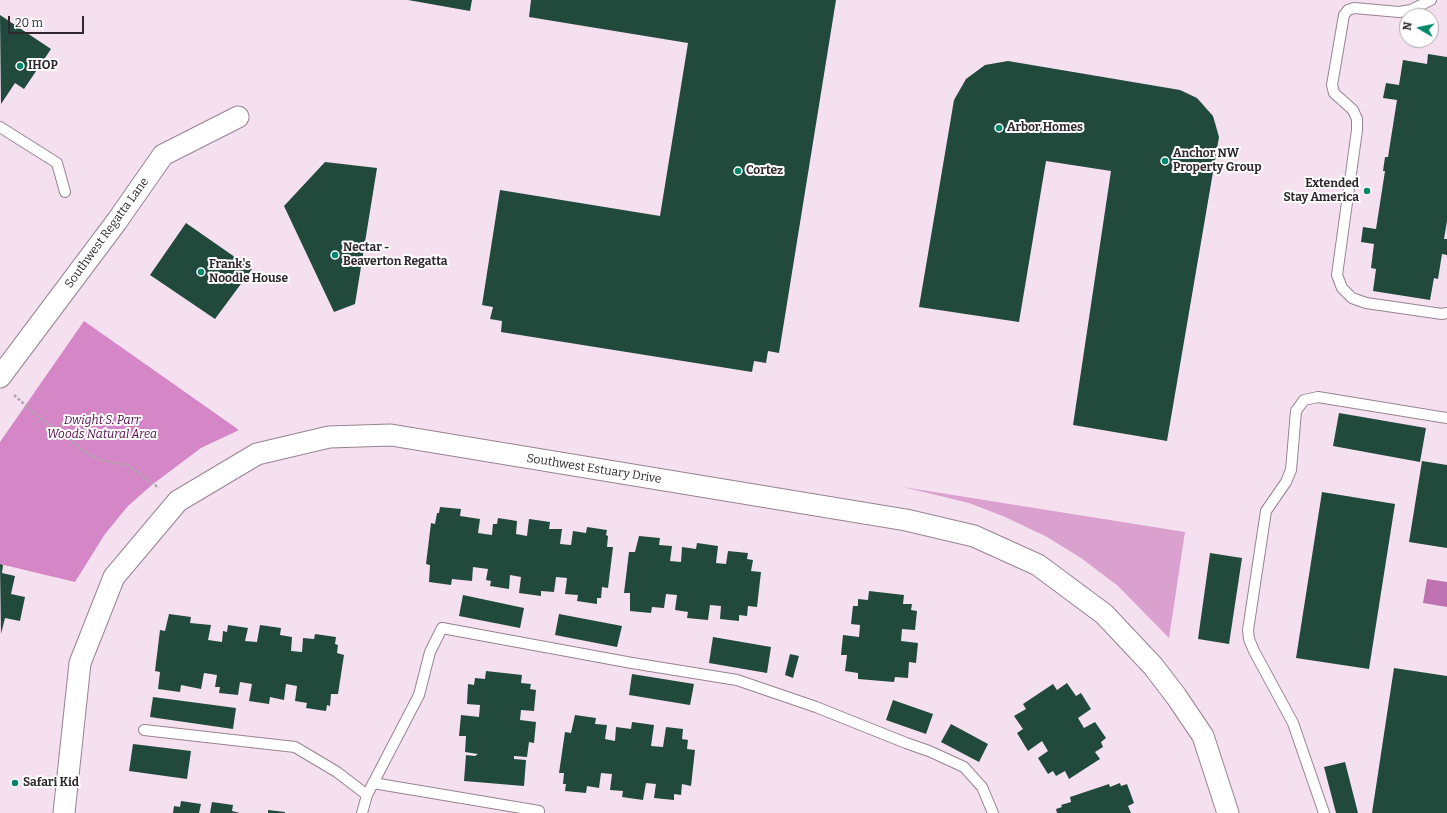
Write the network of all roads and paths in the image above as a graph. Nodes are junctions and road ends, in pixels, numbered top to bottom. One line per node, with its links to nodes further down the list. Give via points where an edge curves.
1 (1432, 0): 5 (lane, via 1411,10 1399,12 1354,8 1344,15 1332,85 1334,93 1353,110 1357,119 1357,130 1337,275 1342,288 1352,298 1366,303)
2 (238, 117): 6 (street, Southwest Regatta Lane, via 163,155)
3 (0, 127): 4 (lane, via 57,164)
4 (65, 192)
5 (1447, 313)
6 (6, 385): 8 (path, via 41,419 82,450 103,461 128,465)
7 (1447, 418): 17 (lane, via 1318,397 1304,400 1296,411 1291,470 1266,511 1248,630 1254,651 1293,723)
8 (178, 501): 13 (street, Southwest Estuary Drive, via 114,577 80,663); 16 (street, Southwest Estuary Drive, via 257,454 329,437 391,435 906,520 974,536 1038,565 1104,614 1153,666 1203,736)
9 (144, 730): 11 (lane, via 295,747 337,772)
10 (372, 783): 11 (lane); 12 (lane); 15 (lane, via 419,696 430,652 442,628 737,680 816,707 964,767 982,787)
11 (367, 795): 14 (lane)
12 (539, 811)
13 (64, 813)
14 (362, 813)
15 (993, 813)
16 (1228, 813)
17 (1324, 813)

